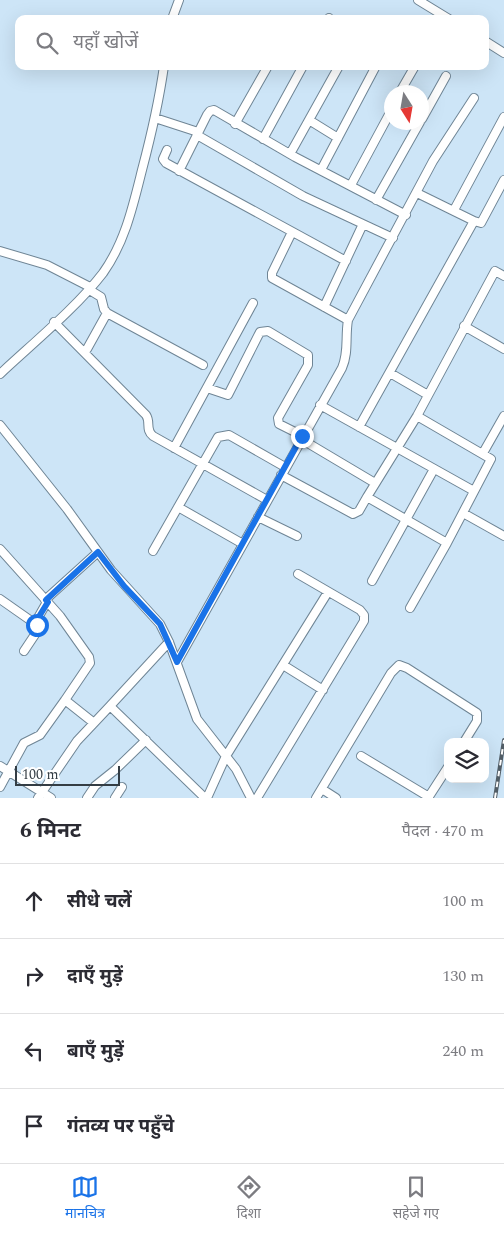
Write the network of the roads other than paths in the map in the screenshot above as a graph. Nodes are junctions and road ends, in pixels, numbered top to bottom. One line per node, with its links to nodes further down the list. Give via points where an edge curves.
1 (179, 0): 3 (street)
2 (418, 0): 4 (street)
3 (173, 15)
4 (440, 15)
5 (489, 44): 6 (street)
6 (504, 53)
7 (163, 70): 18 (street)
8 (266, 70): 21 (street)
9 (301, 70): 25 (street)
10 (337, 70): 19 (street)
11 (374, 70): 24 (street)
12 (413, 70): 14 (street)
13 (446, 76): 16 (street)
14 (404, 85)
15 (474, 98): 32 (street, via 433,161)
16 (429, 106)
17 (504, 117): 34 (street)
18 (155, 118): 23 (street); 43 (street, via 126,230 103,272)
19 (309, 120): 24 (street); 27 (street)
20 (384, 123): 31 (street)
21 (235, 124): 23 (street, via 212,110); 25 (street)
22 (415, 130): 33 (street)
23 (198, 134): 29 (street); 37 (street, via 303,196)
24 (338, 138): 28 (street)
25 (263, 139): 27 (street)
26 (167, 150): 29 (street, via 163,161)
27 (290, 154): 28 (street)
28 (321, 170): 31 (street)
29 (179, 171): 38 (street)
30 (504, 180): 36 (street, via 481,223)
31 (350, 185): 33 (street)
32 (417, 193): 34 (street); 35 (street)
33 (376, 200): 35 (street)
34 (454, 210): 36 (street)
35 (406, 215): 39 (street)
36 (474, 221): 54 (street)
37 (363, 224): 39 (street); 41 (street)
38 (292, 232): 41 (street); 45 (street, via 271,276)
39 (394, 238): 47 (street)
40 (0, 251): 43 (street, via 47,265)
41 (346, 261): 45 (street)
42 (504, 276): 49 (street, via 495,271)
43 (89, 288): 46 (street, via 101,297); 48 (street)
44 (253, 303): 55 (street)
45 (324, 307): 47 (street)
46 (107, 313): 50 (street); 52 (street)
47 (348, 320): 57 (street, via 344,361)
48 (54, 322): 53 (street); 63 (street, via 146,415 150,434)
49 (464, 326): 51 (street); 56 (street)
50 (87, 349)
51 (504, 349)
52 (203, 365)
53 (0, 374)
54 (390, 374): 56 (street); 61 (street)
55 (207, 388): 62 (street, via 228,395 260,332 268,331 309,358 278,418 279,424); 63 (street)
56 (428, 395): 58 (street)
57 (320, 405): 61 (street); 62 (street)
58 (417, 416): 64 (street); 65 (street)
59 (504, 416): 65 (street)
60 (0, 425): 83 (street)
61 (359, 428): 64 (street)
62 (302, 438): 68 (street); 69 (street)
63 (174, 448): 66 (street)
64 (396, 449): 67 (street); 69 (street)
65 (483, 453): 70 (street, via 491,460)
66 (203, 464): 68 (street, via 218,436 225,434); 72 (street); 73 (street)
67 (434, 469): 70 (street); 76 (street)
68 (283, 471): 71 (street, via 353,514); 72 (street)
69 (376, 483): 71 (street)
70 (474, 491): 74 (street)
71 (366, 497): 76 (street)
72 (267, 500): 75 (street)
73 (178, 507): 80 (street); 82 (street)
74 (463, 513): 78 (street); 79 (street)
75 (258, 517): 77 (street); 80 (street)
76 (407, 520): 79 (street); 85 (street)
77 (296, 536)
78 (504, 536)
79 (447, 543): 89 (street)
80 (243, 544): 93 (street)
81 (0, 549): 88 (street)
82 (153, 551)
83 (98, 552): 88 (street); 91 (street, via 153,616)
84 (298, 574): 86 (street)
85 (372, 581)
86 (328, 592): 94 (street); 95 (street, via 360,610 365,618)
87 (0, 599): 90 (street)
88 (46, 601): 90 (street); 96 (street, via 90,660)
89 (410, 608)
90 (35, 623): 92 (street, via 38,630)
91 (169, 642): 93 (street); 97 (street)
92 (24, 651)
93 (177, 662): 101 (street, via 197,719)
94 (283, 664): 95 (street); 101 (street)
95 (323, 690): 115 (street)
96 (65, 700): 98 (street); 104 (street, via 40,735 24,743)
97 (110, 706): 98 (street); 100 (street)
98 (94, 723): 109 (street)
99 (466, 738): 108 (street, via 477,721 476,713 399,665 391,673)
100 (146, 740): 111 (street, via 95,786); 113 (street)
101 (226, 756): 113 (street); 114 (street)
102 (361, 756): 118 (street)
103 (0, 766): 104 (street)
104 (10, 771): 106 (street); 109 (street)
105 (444, 773): 118 (street)
106 (0, 787)
107 (122, 787): 112 (street)
108 (322, 788): 116 (street); 117 (street)
109 (40, 795): 110 (street)
110 (51, 798)
111 (88, 798)
112 (116, 798)
113 (206, 798)
114 (252, 798)
115 (258, 798)
116 (316, 798)
117 (336, 798)
118 (428, 798)

